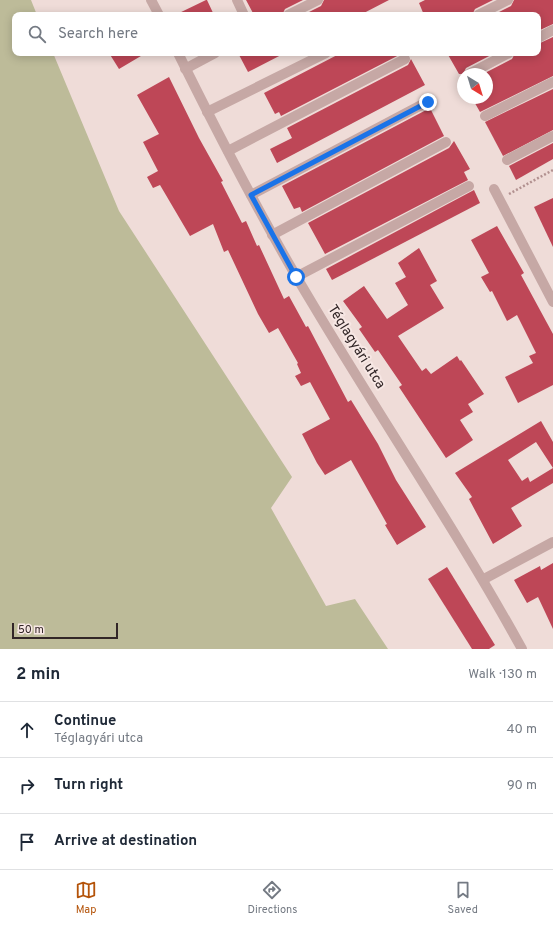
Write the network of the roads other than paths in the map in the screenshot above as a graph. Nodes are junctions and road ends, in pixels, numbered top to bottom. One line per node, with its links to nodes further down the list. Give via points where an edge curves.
1 (237, 0): 4 (street)
2 (318, 0): 5 (street)
3 (508, 0): 6 (street)
4 (243, 12)
5 (294, 12)
6 (484, 12)
7 (553, 30): 8 (street)
8 (541, 36)
9 (179, 56): 15 (street, Téglagyári utca)
10 (209, 56): 15 (street)
11 (320, 56): 18 (street)
12 (503, 56): 14 (street)
13 (406, 59): 22 (street)
14 (480, 68)
15 (185, 69): 18 (street, Téglagyári utca)
16 (553, 82): 19 (street)
17 (428, 102): 26 (street)
18 (207, 112): 22 (street, Téglagyári utca)
19 (485, 116)
20 (553, 136): 23 (street)
21 (446, 142): 27 (street)
22 (228, 151): 26 (street, Téglagyári utca)
23 (507, 160)
24 (469, 186): 28 (street)
25 (494, 189): 29 (street)
26 (251, 195): 27 (street, Téglagyári utca)
27 (272, 235): 28 (street, Téglagyári utca)
28 (296, 277): 31 (street, Téglagyári utca)
29 (553, 302)
30 (553, 542): 31 (street)
31 (484, 579): 32 (street, Téglagyári utca)
32 (522, 649)

